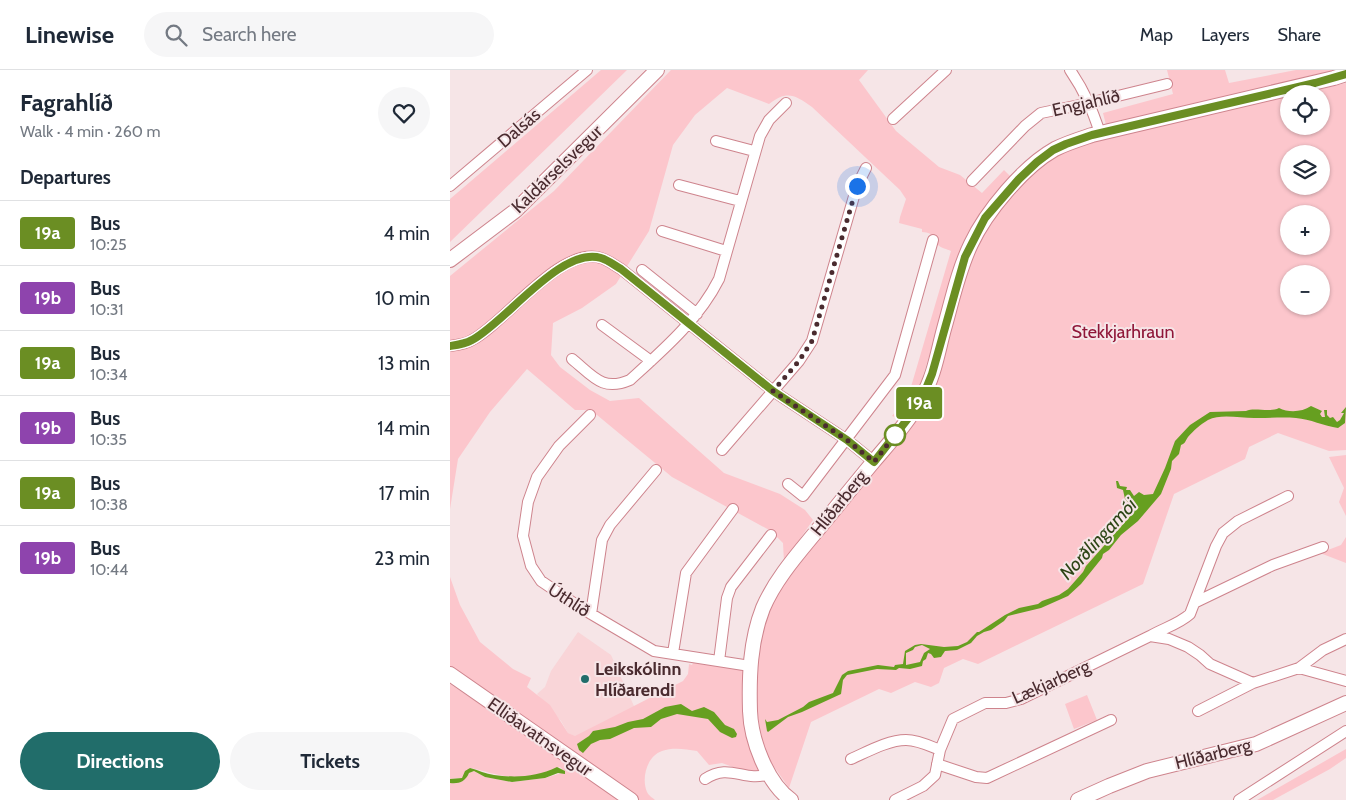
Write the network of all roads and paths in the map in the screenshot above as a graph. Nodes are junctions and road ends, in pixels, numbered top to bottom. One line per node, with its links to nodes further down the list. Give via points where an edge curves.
1 (587, 70): 16 (street, Dalsás)
2 (657, 70): 21 (street, Kaldárselsvegur, via 515,210)
3 (946, 70): 9 (street)
4 (1070, 70): 8 (street)
5 (1346, 74): 10 (street, Hlíðarberg)
6 (1167, 84): 8 (street, Engjahlíð)
7 (786, 103): 12 (street, via 769,120)
8 (1089, 103): 10 (street); 14 (street, Engjahlíð, via 1053,110 1033,118)
9 (893, 120)
10 (1100, 133): 33 (street, Hlíðarberg, via 1053,150 1019,179 985,218 965,257 923,396)
11 (716, 141): 12 (street)
12 (754, 151): 17 (street)
13 (866, 168): 29 (street, via 857,186 812,341)
14 (972, 181)
15 (679, 185): 17 (street)
16 (450, 186)
17 (740, 201): 20 (street)
18 (662, 231): 20 (street)
19 (933, 240): 31 (street, via 896,375)
20 (726, 251): 23 (street, via 719,279)
21 (450, 260)
22 (642, 270): 23 (street)
23 (697, 314): 24 (street)
24 (688, 323): 26 (street, via 611,262 584,257 555,270 471,341); 28 (street); 29 (street)
25 (602, 325): 28 (street)
26 (450, 346)
27 (572, 359): 28 (street, via 603,384 610,385 630,380)
28 (651, 361)
29 (773, 391): 31 (street); 32 (street)
30 (590, 415): 41 (street, Úthlíð, via 559,446 538,477 528,502 523,536 531,566 541,581)
31 (847, 440): 33 (street); 35 (street, via 803,496)
32 (722, 450)
33 (874, 462): 46 (street, Hlíðarberg, via 775,585 763,608)
34 (656, 470): 41 (street, via 610,525 602,540)
35 (788, 484)
36 (1288, 496): 40 (street, Lækjarberg, via 1238,521 1223,533)
37 (733, 509): 44 (street, via 686,573)
38 (771, 535): 45 (street, via 731,586)
39 (1323, 547): 40 (street, Lækjarberg, via 1273,565)
40 (1196, 602): 42 (street, Lækjarberg, via 1182,621)
41 (590, 614): 44 (street, Úthlíð, via 654,651)
42 (1150, 636): 50 (street, via 1188,647 1210,664); 55 (street, Lækjarberg, via 1021,699 985,703 972,709 954,719)
43 (1346, 639): 47 (street, via 1323,650)
44 (673, 653): 45 (street, Úthlíð)
45 (719, 661): 46 (street, Úthlíð)
46 (750, 666): 58 (street, Hlíðarberg, via 750,720)
47 (1299, 668): 49 (street); 50 (street)
48 (450, 674): 60 (street, Elliðavatnsvegur)
49 (1346, 681)
50 (1253, 683): 52 (street)
51 (1346, 703): 63 (street, Hlíðarberg, via 1256,744 1148,771)
52 (1198, 711)
53 (1110, 720): 57 (street, via 987,778)
54 (1346, 731): 64 (street)
55 (940, 750): 56 (street, via 906,740); 57 (street, Lækjarberg)
56 (851, 759)
57 (938, 764): 62 (street, Lækjarberg, via 930,782)
58 (769, 774): 59 (street, via 750,776 725,771 713,773); 61 (street, Hlíðarberg)
59 (705, 779)
60 (631, 800)
61 (791, 800)
62 (895, 800)
63 (1078, 800)
64 (1240, 800)

